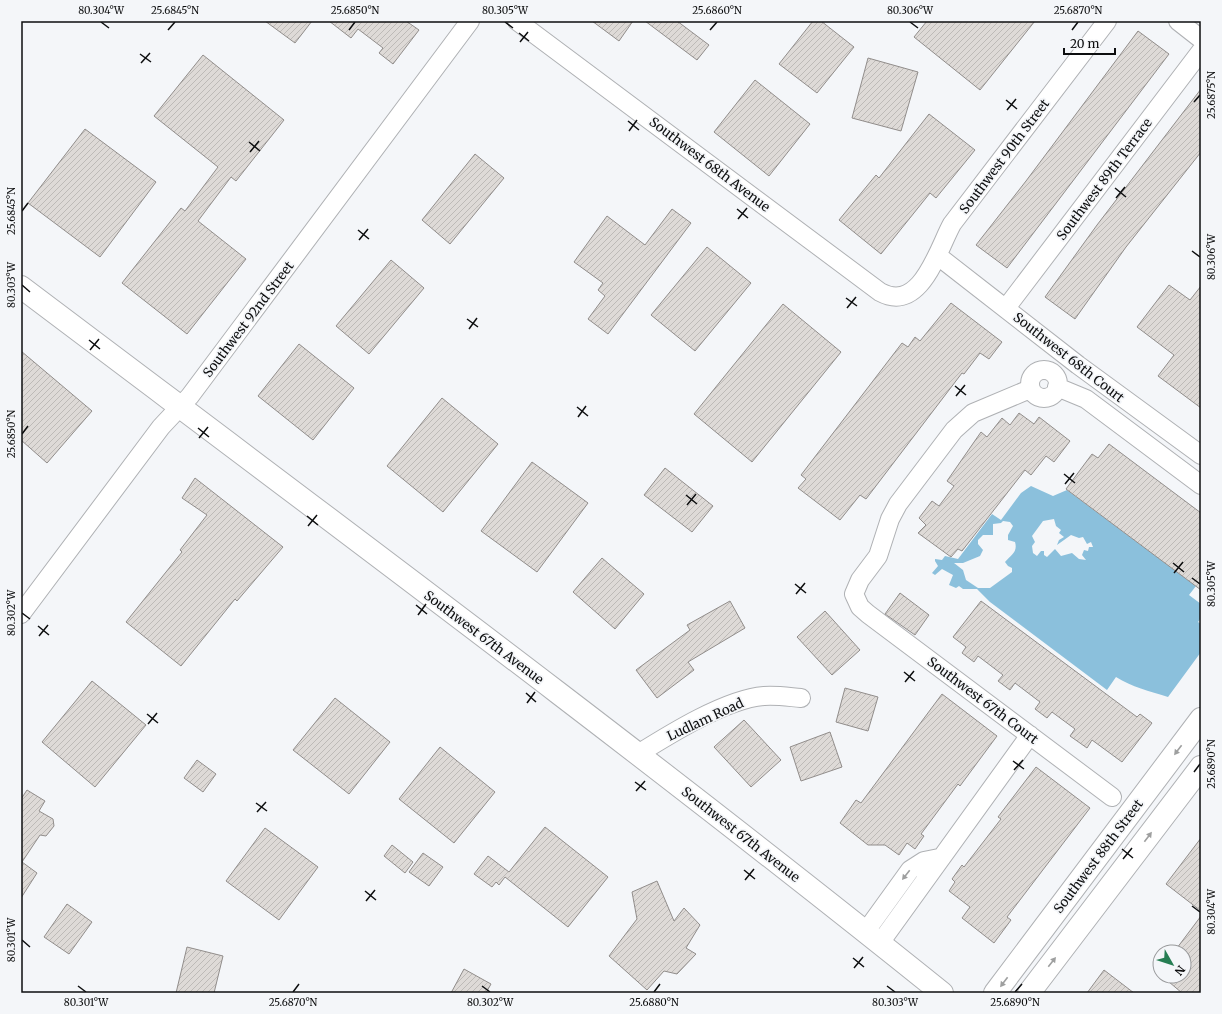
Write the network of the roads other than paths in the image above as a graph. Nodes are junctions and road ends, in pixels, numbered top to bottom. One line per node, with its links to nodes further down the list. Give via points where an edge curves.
1 (470, 21): 15 (street, Southwest 92nd Street)
2 (517, 21): 9 (street, Southwest 68th Avenue, via 880,292 887,296)
3 (1107, 21): 7 (street, Southwest 90th Street, via 952,224)
4 (1178, 21): 5 (street)
5 (1201, 39)
6 (1201, 51): 10 (street, Southwest 89th Terrace)
7 (938, 256): 9 (street, Southwest 90th Street, via 928,274); 10 (street, Southwest 68th Court)
8 (21, 287): 15 (main road, Southwest 67th Avenue)
9 (907, 294)
10 (1006, 308): 11 (street, Southwest 68th Court)
11 (1050, 343): 12 (street, via 1044,352); 16 (street, Southwest 68th Court)
12 (1039, 371): 13 (street, via 1049,371 1053,374); 14 (street, via 1032,376)
13 (1058, 387): 14 (street, via 1053,395 1045,398 1036,396); 17 (street, via 1086,399)
14 (1030, 389): 21 (street, Southwest 67th Court, via 973,413 954,430 898,504 890,519 878,556 855,588 854,594 855,600 868,614)
15 (180, 407): 18 (street, Southwest 92nd Street, via 161,428); 22 (main road, Southwest 67th Avenue)
16 (1201, 455)
17 (1201, 486)
18 (21, 614)
19 (801, 698): 22 (street, Ludlam Road, via 764,696 742,700 673,732)
20 (1201, 719): 24 (main road, Southwest 88th Street, one-way to 24)
21 (1030, 735): 26 (street, Southwest 67th Court); 27 (street, via 940,858 924,861 910,870)
22 (638, 754): 27 (main road, Southwest 67th Avenue)
23 (1201, 767): 25 (main road)
24 (1164, 769): 25 (main road); 29 (main road, Southwest 88th Street, one-way to 29)
25 (1184, 790): 30 (main road, one-way to 25)
26 (1112, 797)
27 (873, 937): 28 (main road, Southwest 67th Avenue)
28 (942, 993)
29 (995, 993)
30 (1029, 993)

